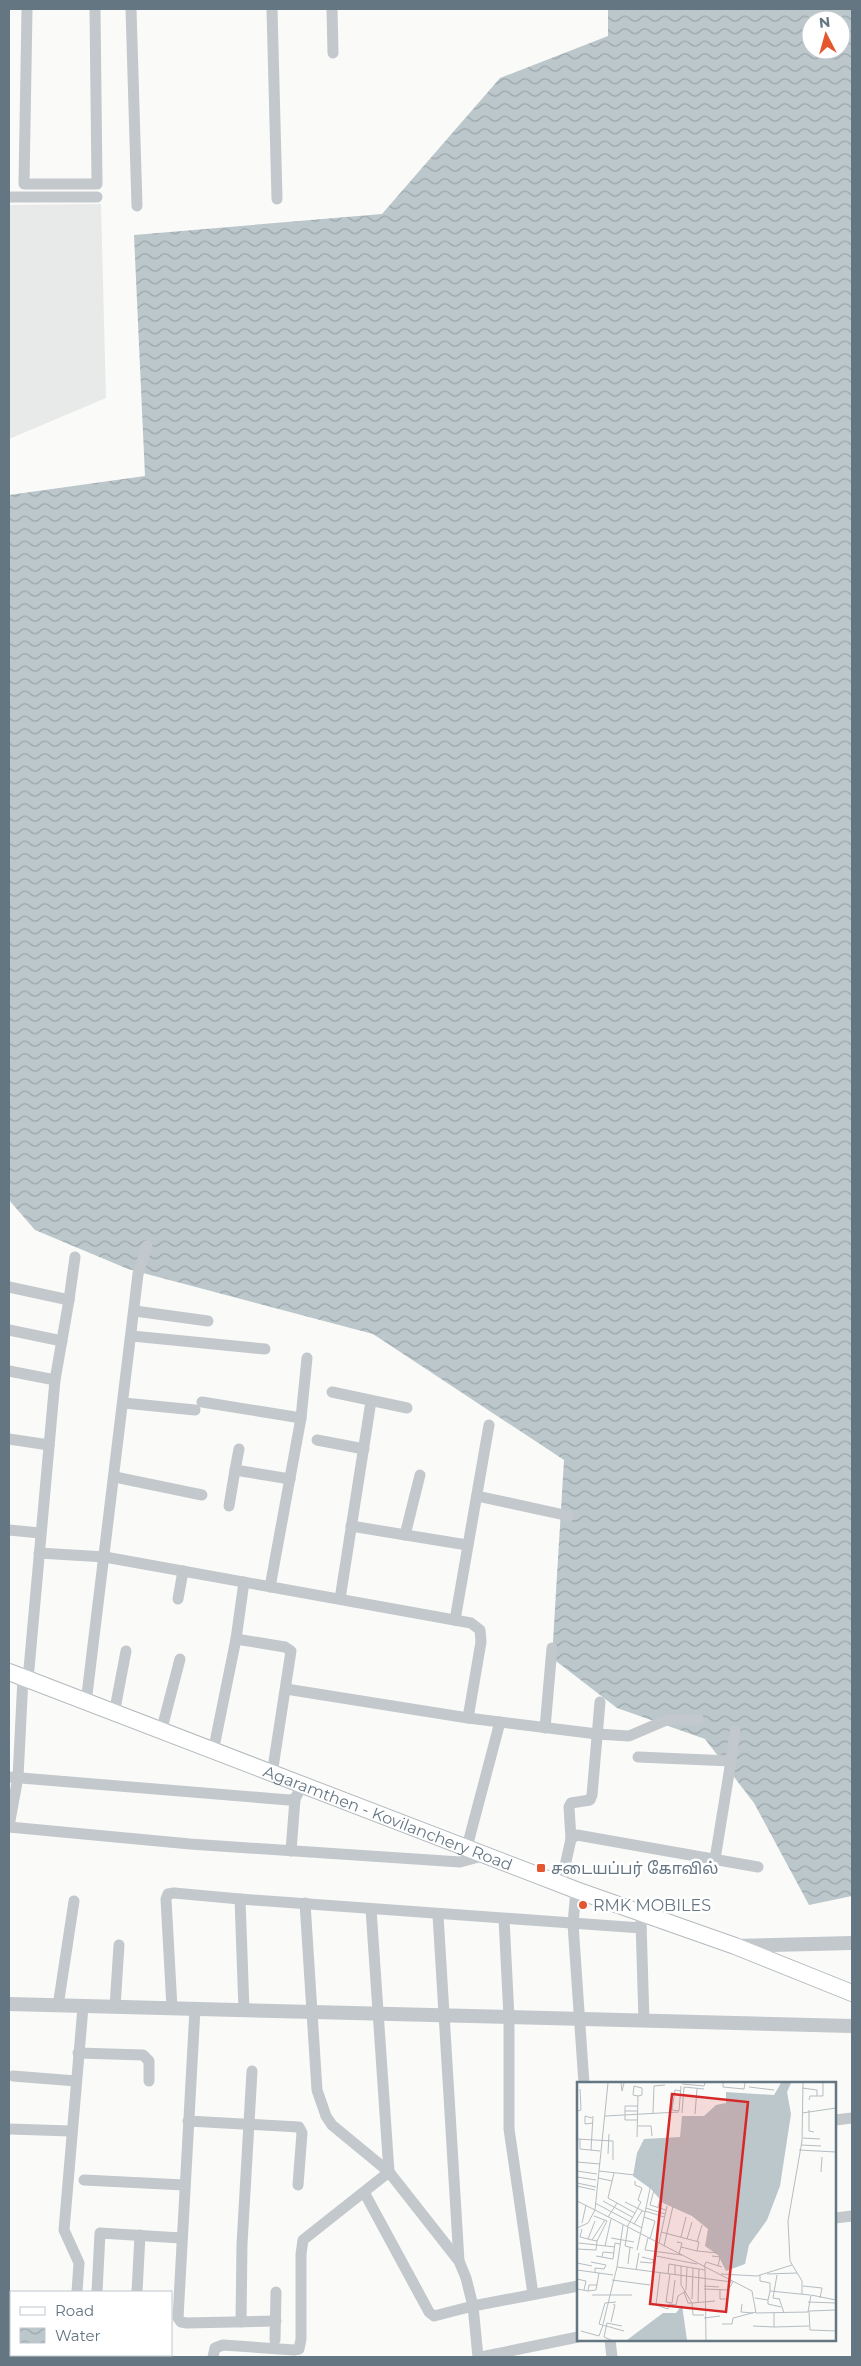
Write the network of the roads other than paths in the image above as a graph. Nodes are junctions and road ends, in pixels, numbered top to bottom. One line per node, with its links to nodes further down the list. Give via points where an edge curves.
1 (27, 9): 7 (street, via 24,184)
2 (94, 9): 7 (street, via 97,184)
3 (131, 9): 12 (street)
4 (272, 9): 11 (street)
5 (332, 9): 6 (street)
6 (333, 53)
7 (31, 184): 9 (street)
8 (9, 197): 9 (street)
9 (30, 197): 10 (street)
10 (97, 197)
11 (277, 199)
12 (137, 206)
13 (147, 1246): 17 (street, via 138,1274)
14 (75, 1257): 16 (street)
15 (9, 1287): 16 (street)
16 (70, 1300): 21 (street)
17 (134, 1311): 18 (street); 20 (street)
18 (208, 1321)
19 (9, 1330): 21 (street)
20 (132, 1336): 22 (street); 28 (street)
21 (62, 1341): 25 (street)
22 (265, 1349)
23 (307, 1358): 30 (street)
24 (9, 1371): 25 (street)
25 (55, 1380): 34 (street)
26 (332, 1392): 27 (street)
27 (371, 1401): 29 (street); 36 (street)
28 (124, 1402): 30 (street, via 199,1406); 39 (street)
29 (407, 1408)
30 (301, 1418): 40 (street)
31 (489, 1425): 42 (street)
32 (9, 1439): 34 (street)
33 (317, 1440): 36 (street)
34 (49, 1444): 47 (street)
35 (239, 1449): 37 (street)
36 (364, 1449): 45 (street)
37 (235, 1470): 40 (street); 43 (street)
38 (420, 1475): 48 (street)
39 (115, 1477): 41 (street); 51 (street)
40 (290, 1479): 54 (street)
41 (202, 1494)
42 (477, 1496): 44 (street); 49 (street)
43 (230, 1506)
44 (569, 1516)
45 (352, 1526): 48 (street); 56 (street)
46 (9, 1530): 47 (street)
47 (40, 1533): 50 (street)
48 (405, 1535): 49 (street)
49 (468, 1545): 57 (street)
50 (39, 1552): 51 (street); 62 (street)
51 (105, 1557): 52 (street); 65 (street)
52 (183, 1571): 53 (street); 55 (street)
53 (244, 1582): 54 (street); 58 (street)
54 (270, 1586): 56 (street)
55 (178, 1599)
56 (340, 1599): 57 (street)
57 (455, 1620): 67 (street, via 471,1623 480,1630 481,1642)
58 (236, 1639): 63 (street, via 289,1648 291,1657); 74 (street)
59 (552, 1648): 70 (street)
60 (126, 1651): 66 (street)
61 (180, 1659): 72 (street)
62 (20, 1677): 65 (main road, Agaramthen - Kovilanchery Road); 78 (street)
63 (286, 1689): 67 (street); 77 (street)
64 (600, 1702): 73 (street)
65 (86, 1703): 66 (main road, Agaramthen - Kovilanchery Road)
66 (114, 1714): 72 (main road, Agaramthen - Kovilanchery Road)
67 (468, 1718): 69 (street)
68 (699, 1720): 73 (street, via 669,1720 629,1736)
69 (500, 1722): 70 (street); 82 (street)
70 (545, 1728): 73 (street)
71 (735, 1731): 76 (street)
72 (161, 1732): 74 (main road, Agaramthen - Kovilanchery Road)
73 (597, 1734): 81 (street, via 592,1795 590,1800 571,1803 569,1807)
74 (213, 1752): 77 (main road, Agaramthen - Kovilanchery Road)
75 (638, 1757): 76 (street)
76 (731, 1761): 85 (street)
77 (272, 1774): 79 (main road, Agaramthen - Kovilanchery Road)
78 (13, 1777): 79 (street); 80 (street)
79 (298, 1792): 82 (main road, Agaramthen - Kovilanchery Road); 83 (street)
80 (9, 1827): 83 (street)
81 (571, 1839): 85 (street, via 581,1835); 87 (street)
82 (467, 1847): 84 (main road, Agaramthen - Kovilanchery Road)
83 (291, 1850): 84 (street, via 460,1862)
84 (486, 1855): 87 (main road, Agaramthen - Kovilanchery Road)
85 (715, 1859): 86 (street)
86 (758, 1867)
87 (569, 1887): 94 (main road, Agaramthen - Kovilanchery Road); 95 (street)
88 (240, 1899): 90 (street); 104 (street, via 168,1894); 106 (street)
89 (74, 1901): 101 (street)
90 (305, 1904): 91 (street); 107 (street)
91 (371, 1909): 92 (street); 108 (street)
92 (438, 1915): 93 (street); 109 (street)
93 (504, 1919): 95 (street); 110 (street)
94 (641, 1921): 95 (street); 98 (main road, Agaramthen - Kovilanchery Road); 112 (street)
95 (573, 1924): 111 (street)
96 (852, 1943): 98 (street)
97 (119, 1945): 103 (street)
98 (736, 1946): 99 (main road, Agaramthen - Kovilanchery Road)
99 (852, 1993)
100 (9, 2004): 101 (street)
101 (58, 2006): 102 (street)
102 (83, 2007): 103 (street); 114 (street)
103 (115, 2007): 104 (street)
104 (172, 2008): 105 (street)
105 (195, 2009): 106 (street); 122 (street)
106 (244, 2010): 107 (street)
107 (312, 2012): 108 (street); 126 (street, via 317,2090 326,2116 332,2125)
108 (377, 2014): 109 (street); 126 (street)
109 (444, 2015): 110 (street); 135 (street)
110 (508, 2017): 111 (street); 141 (street, via 509,2129)
111 (580, 2019): 112 (street); 119 (street)
112 (644, 2021): 113 (street)
113 (852, 2026)
114 (78, 2053): 117 (street); 118 (street, via 143,2055 149,2061)
115 (252, 2071): 123 (street)
116 (13, 2076): 117 (street)
117 (76, 2081): 125 (street)
118 (149, 2081)
119 (584, 2082)
120 (852, 2118): 121 (street)
121 (836, 2120)
122 (188, 2121): 123 (street); 128 (street)
123 (249, 2124): 129 (street, via 299,2127 302,2133); 144 (street)
124 (9, 2129): 125 (street)
125 (71, 2131): 137 (street, via 64,2230 79,2263)
126 (389, 2172): 130 (street); 135 (street)
127 (84, 2180): 128 (street)
128 (184, 2185): 134 (street)
129 (298, 2185)
130 (364, 2192): 142 (street, via 429,2312 434,2316); 148 (street, via 303,2240 302,2339 298,2349 223,2345 215,2348)
131 (852, 2216): 132 (street)
132 (836, 2218)
133 (140, 2235): 134 (street); 138 (street, via 100,2233); 139 (street)
134 (181, 2238): 144 (street, via 177,2312 181,2322)
135 (459, 2262): 142 (street)
136 (577, 2286): 141 (street)
137 (78, 2291)
138 (97, 2291)
139 (137, 2291)
140 (276, 2292): 143 (street)
141 (533, 2294): 142 (street)
142 (473, 2306): 149 (street)
143 (276, 2321): 144 (street); 146 (street)
144 (241, 2322)
145 (577, 2337): 149 (street)
146 (275, 2340)
147 (610, 2341): 150 (street)
148 (213, 2357)
149 (479, 2357)
150 (612, 2357)

